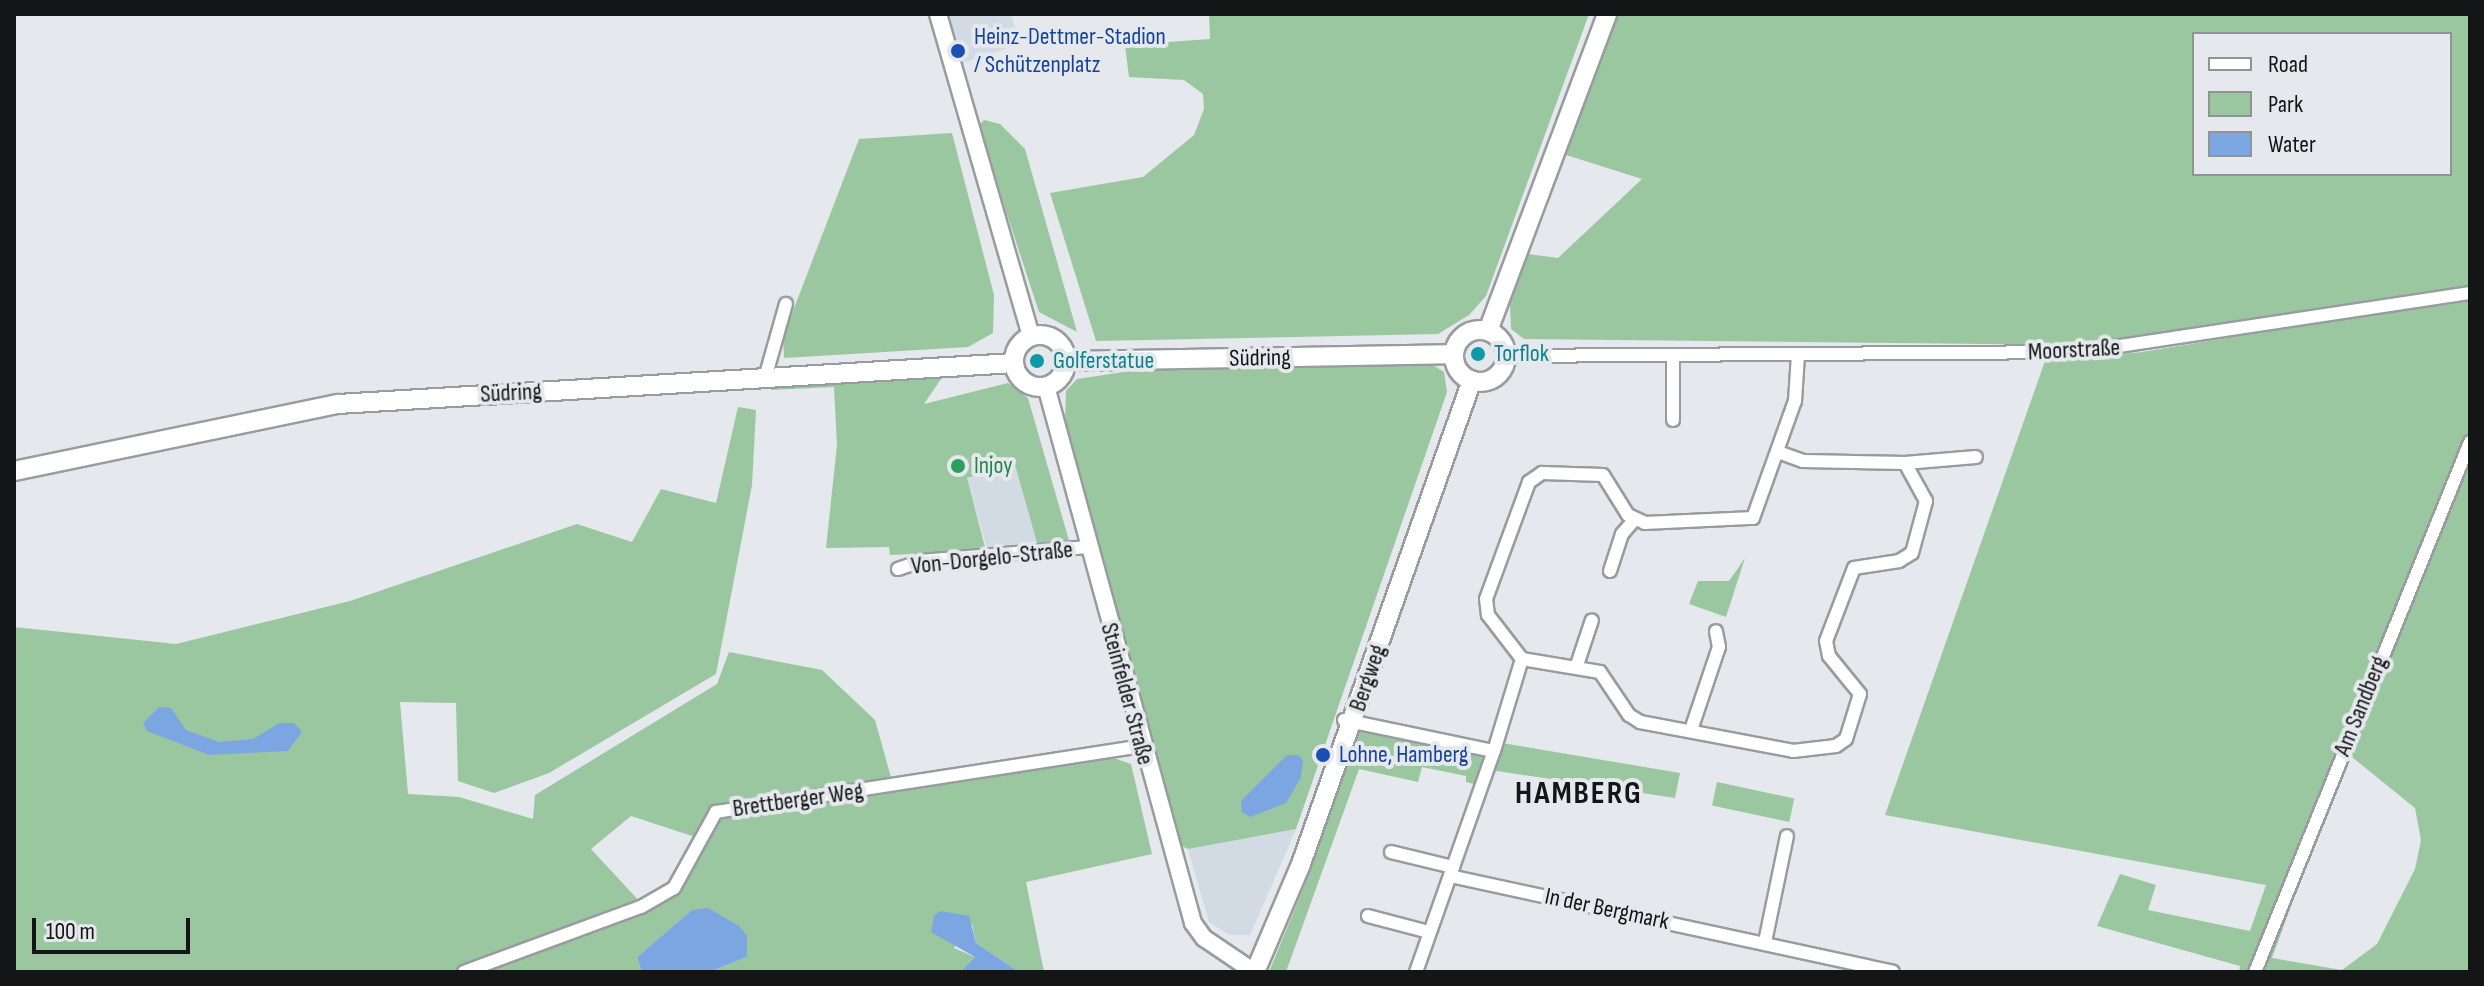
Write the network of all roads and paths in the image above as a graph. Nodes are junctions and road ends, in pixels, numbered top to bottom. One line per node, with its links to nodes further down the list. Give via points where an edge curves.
1 (938, 14): 6 (street)
2 (1607, 14): 5 (main road)
3 (2470, 293): 8 (street, Moorstraße, via 2080,352)
4 (786, 304): 13 (street)
5 (1488, 331): 7 (main road, via 1464,335); 10 (main road, via 1500,338)
6 (1031, 336): 11 (main road, via 1056,341); 12 (main road, via 1017,348)
7 (1453, 354): 11 (main road, Südring); 14 (main road, via 1457,369)
8 (1798, 354): 9 (street, Moorstraße); 18 (street, via 1795,401)
9 (1673, 355): 10 (street, Moorstraße); 16 (street)
10 (1506, 356): 14 (main road, via 1492,379)
11 (1066, 361): 15 (main road, via 1060,377)
12 (1014, 363): 13 (main road, Südring); 15 (main road, via 1028,384)
13 (765, 378): 21 (main road, Südring, via 338,404)
14 (1472, 380): 30 (main road, Bergweg)
15 (1046, 386): 23 (street, Steinfelder Straße)
16 (1673, 420)
17 (2470, 442): 44 (street, Am Sandberg)
18 (1778, 452): 20 (street, via 1803,461); 22 (street, via 1753,518)
19 (1976, 457): 20 (street)
20 (1905, 463): 31 (street, via 1927,507 1912,553 1899,561 1854,568 1826,641 1829,656 1860,694 1846,739 1836,746 1796,751)
21 (14, 471)
22 (1634, 520): 25 (street, via 1622,534); 28 (street, via 1603,475 1542,473 1529,482 1485,607)
23 (1087, 547): 24 (street, Von-Dorgelo-Straße, via 921,561); 32 (street, Steinfelder Straße)
24 (898, 569)
25 (1610, 571)
26 (1592, 620): 29 (street)
27 (1716, 631): 31 (street, via 1719,647)
28 (1522, 659): 29 (street); 33 (street)
29 (1577, 665): 31 (street, via 1606,677 1634,720)
30 (1348, 721): 33 (street); 41 (main road, Bergweg, via 1301,864)
31 (1691, 730)
32 (1142, 746): 40 (street, Brettberger Weg, via 716,812 674,888 641,907); 41 (street, Steinfelder Straße, via 1193,923 1204,938)
33 (1494, 751): 36 (street)
34 (1787, 836): 39 (street)
35 (1391, 852): 36 (street, In der Bergmark)
36 (1452, 871): 38 (street); 39 (street, In der Bergmark)
37 (1368, 916): 38 (street)
38 (1429, 932): 42 (street)
39 (1765, 942): 43 (street, In der Bergmark)
40 (464, 972)
41 (1254, 972)
42 (1416, 972)
43 (1893, 972)
44 (2255, 972)

